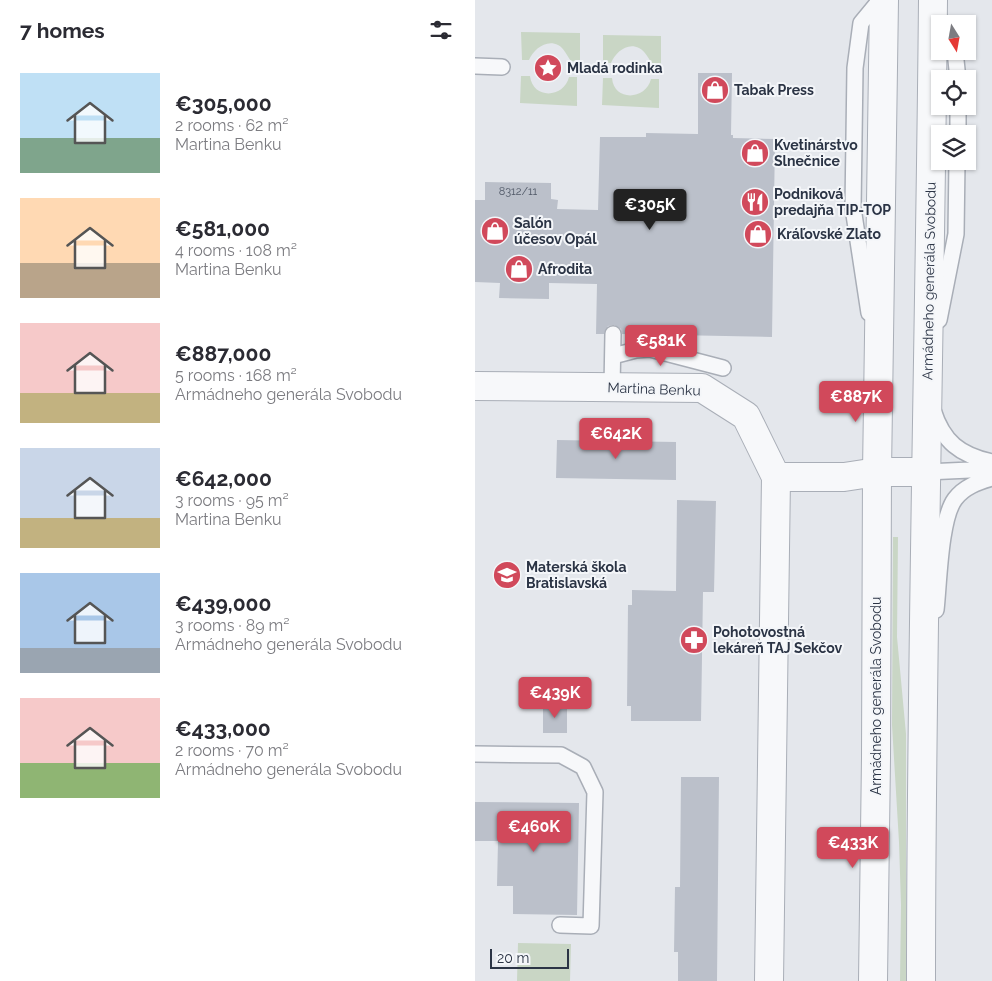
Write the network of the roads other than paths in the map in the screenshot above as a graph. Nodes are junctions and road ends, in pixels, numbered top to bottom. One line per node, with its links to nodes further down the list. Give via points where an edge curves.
1 (882, 0): 15 (street, Armádneho generála Svobodu)
2 (933, 0): 3 (lane); 10 (street, Armádneho generála Svobodu)
3 (943, 15)
4 (475, 66): 5 (lane)
5 (502, 67)
6 (957, 170): 10 (lane, via 957,234)
7 (613, 334): 8 (lane)
8 (613, 356): 9 (lane, via 650,350); 12 (lane)
9 (723, 368)
10 (928, 384): 13 (lane, via 942,431 956,448); 16 (street, Armádneho generála Svobodu)
11 (475, 386): 12 (street, Martina Benku)
12 (612, 387): 17 (street, Martina Benku, via 702,388 746,416)
13 (992, 462)
14 (992, 469): 16 (lane)
15 (877, 472): 16 (street); 17 (street); 23 (street, Armádneho generála Svobodu)
16 (926, 472): 19 (street, Armádneho generála Svobodu)
17 (776, 477): 22 (street)
18 (992, 478): 19 (lane, Armádneho generála Svobodu, via 962,492 949,509)
19 (922, 724): 24 (street, Armádneho generála Svobodu)
20 (475, 754): 21 (lane, via 561,755 583,767 595,792 591,926)
21 (560, 926)
22 (769, 981)
23 (873, 981)
24 (921, 981)

